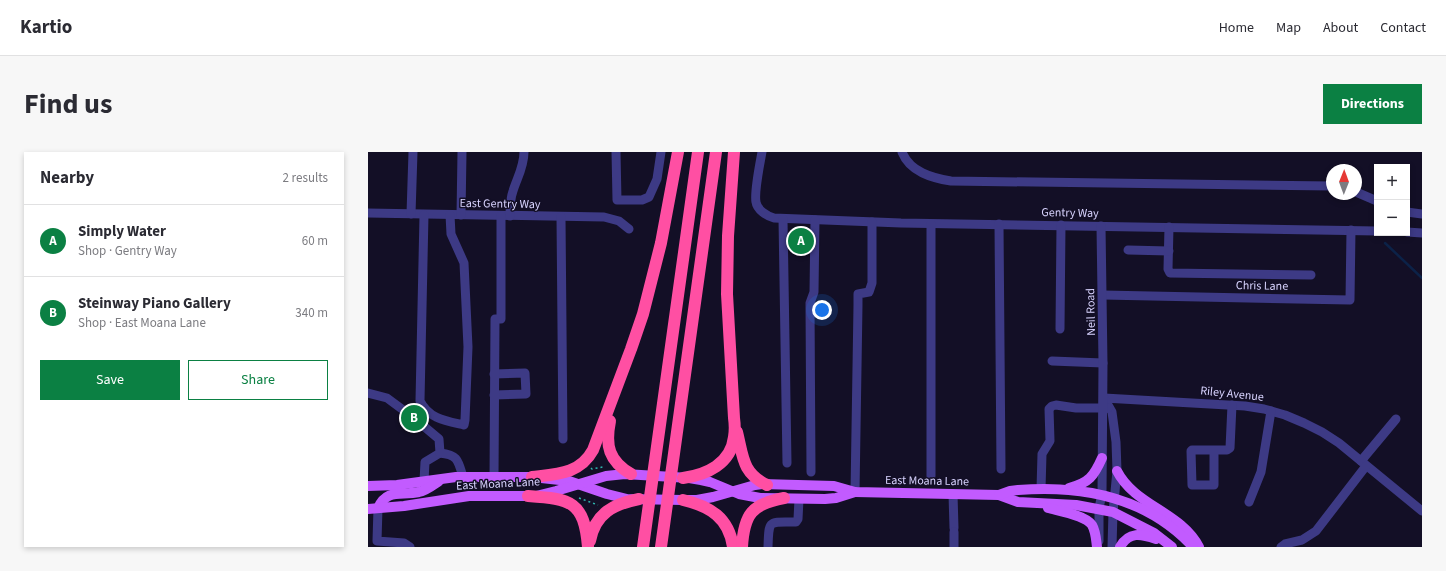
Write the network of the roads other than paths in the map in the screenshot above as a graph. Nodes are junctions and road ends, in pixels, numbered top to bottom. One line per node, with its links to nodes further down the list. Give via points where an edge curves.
1 (413, 152): 17 (street)
2 (462, 152): 21 (street)
3 (524, 152): 22 (street, via 521,171)
4 (616, 152): 5 (street, via 617,200 642,200 650,197 657,180)
5 (661, 152)
6 (678, 152): 45 (highway, via 653,276 632,349)
7 (698, 152): 95 (highway)
8 (716, 152): 96 (highway)
9 (734, 152): 52 (highway, via 727,294)
10 (762, 152): 24 (street, Gentry Way, via 756,204 769,217)
11 (902, 152): 12 (street, via 923,174 951,181)
12 (1326, 186)
13 (1362, 195): 14 (street)
14 (1375, 200)
15 (1410, 212): 18 (street)
16 (368, 213): 17 (street, East Gentry Way)
17 (411, 214): 19 (street, East Gentry Way)
18 (1422, 214)
19 (424, 215): 20 (street, East Gentry Way); 20 (street, via 420,401 433,417 464,424 468,347 464,263 451,234)
20 (450, 215): 21 (street, East Gentry Way)
21 (460, 215): 22 (street, East Gentry Way)
22 (506, 216): 23 (street, East Gentry Way); 44 (street, via 501,319 495,319)
23 (561, 216): 32 (street, East Gentry Way, via 604,217 619,221); 54 (street)
24 (783, 218): 25 (street, Gentry Way); 58 (street)
25 (815, 220): 26 (street, Gentry Way); 62 (street, via 814,292 810,303)
26 (872, 222): 27 (street, Gentry Way); 77 (street, via 872,283 869,292 858,294)
27 (931, 224): 28 (street, Gentry Way); 64 (street)
28 (999, 224): 29 (street, Gentry Way); 60 (street)
29 (1061, 225): 30 (street, Gentry Way); 41 (street)
30 (1101, 226): 31 (street, Gentry Way); 40 (street, Neil Road)
31 (1169, 227): 33 (street, Gentry Way); 38 (street)
32 (629, 229)
33 (1351, 230): 34 (street, Gentry Way); 40 (street, Chris Lane, via 1350,300)
34 (1374, 231)
35 (1410, 232): 36 (street)
36 (1422, 233)
37 (1128, 250): 38 (street)
38 (1169, 252): 39 (street, via 1169,272 1173,274)
39 (1311, 275)
40 (1103, 295): 43 (street, Neil Road)
41 (1060, 329)
42 (1052, 361): 43 (street)
43 (1104, 363): 48 (street, Neil Road)
44 (494, 374): 47 (street); 47 (street, via 526,373 526,394)
45 (615, 390): 63 (highway, via 607,440 611,455 618,466); 67 (highway, via 597,441 585,462 566,472)
46 (368, 393): 56 (street, via 387,398 414,418 439,439)
47 (494, 395): 66 (street)
48 (1104, 398): 49 (street, Riley Avenue); 50 (street)
49 (1232, 405): 51 (street, Riley Avenue); 55 (street, via 1230,448)
50 (1107, 408): 57 (street); 61 (street, via 1112,412); 74 (street, via 1052,406 1049,409 1050,441 1042,454)
51 (1271, 411): 59 (street, Riley Avenue, via 1322,432); 88 (street, via 1262,472)
52 (734, 418): 68 (highway, via 731,449 720,464 706,473); 72 (highway, via 745,465 753,477)
53 (1396, 419): 59 (street)
54 (563, 439)
55 (1214, 450): 55 (street, via 1191,451 1192,485 1214,485)
56 (440, 453): 65 (street, via 451,454 459,461); 70 (street, via 425,462)
57 (1102, 458): 75 (main road, via 1088,480); 79 (street)
58 (787, 463)
59 (1364, 463): 91 (street, Riley Avenue); 107 (street, via 1316,532)
60 (1001, 469)
61 (1117, 471): 84 (street); 106 (main road, via 1130,489 1181,525 1192,535)
62 (811, 472)
63 (631, 474): 68 (main road, East Moana Lane); 71 (main road, East Moana Lane, via 610,475)
64 (931, 476)
65 (463, 477): 66 (main road, East Moana Lane); 69 (main road, East Moana Lane)
66 (494, 477): 67 (main road, East Moana Lane)
67 (532, 477): 71 (main road, East Moana Lane, via 560,479)
68 (683, 478): 76 (main road, East Moana Lane, via 710,482)
69 (443, 479): 70 (main road, East Moana Lane); 89 (main road, via 419,492 388,495)
70 (424, 481): 73 (main road, East Moana Lane)
71 (580, 484): 81 (main road, East Moana Lane, via 546,494); 85 (main road, East Moana Lane, via 622,498)
72 (767, 485): 76 (main road, East Moana Lane, via 755,485); 77 (main road, East Moana Lane, via 834,486)
73 (368, 486)
74 (1041, 489): 75 (main road, East Moana Lane); 80 (main road, East Moana Lane, via 1010,490)
75 (1061, 490): 79 (main road, East Moana Lane)
76 (733, 492): 82 (main road, East Moana Lane, via 748,496); 86 (main road, East Moana Lane, via 705,499)
77 (855, 492): 78 (main road, East Moana Lane); 83 (main road, East Moana Lane, via 836,498)
78 (953, 494): 80 (main road, East Moana Lane); 100 (street)
79 (1102, 494): 84 (main road, East Moana Lane); 90 (street)
80 (999, 495): 87 (main road, East Moana Lane)
81 (528, 496): 89 (main road, East Moana Lane, via 469,496); 94 (highway, via 561,500 574,506 585,523)
82 (784, 498): 83 (main road, East Moana Lane); 98 (highway, via 765,502 753,510 745,524)
83 (799, 498): 99 (street, via 798,519 796,522 772,523 769,527)
84 (1115, 498): 90 (street); 105 (main road, East Moana Lane, via 1161,520)
85 (639, 499): 86 (main road, East Moana Lane); 94 (highway, via 618,504 603,515 593,528)
86 (683, 500): 97 (highway, via 703,506 721,518 729,530)
87 (1018, 502): 90 (main road, East Moana Lane, via 1076,505); 101 (main road, via 1070,513 1086,520 1095,531)
88 (1249, 502)
89 (373, 509): 92 (street)
90 (1106, 510): 101 (street); 102 (street); 104 (main road, East Moana Lane, via 1154,533)
91 (1422, 511)
92 (373, 540): 93 (street, via 404,543)
93 (410, 547)
94 (589, 547)
95 (643, 547)
96 (661, 547)
97 (733, 547)
98 (742, 547)
99 (768, 547)
100 (954, 547)
101 (1098, 547)
102 (1112, 547)
103 (1120, 547): 104 (main road, via 1127,538 1136,534)
104 (1171, 547)
105 (1193, 547)
106 (1199, 547)
107 (1281, 547)

